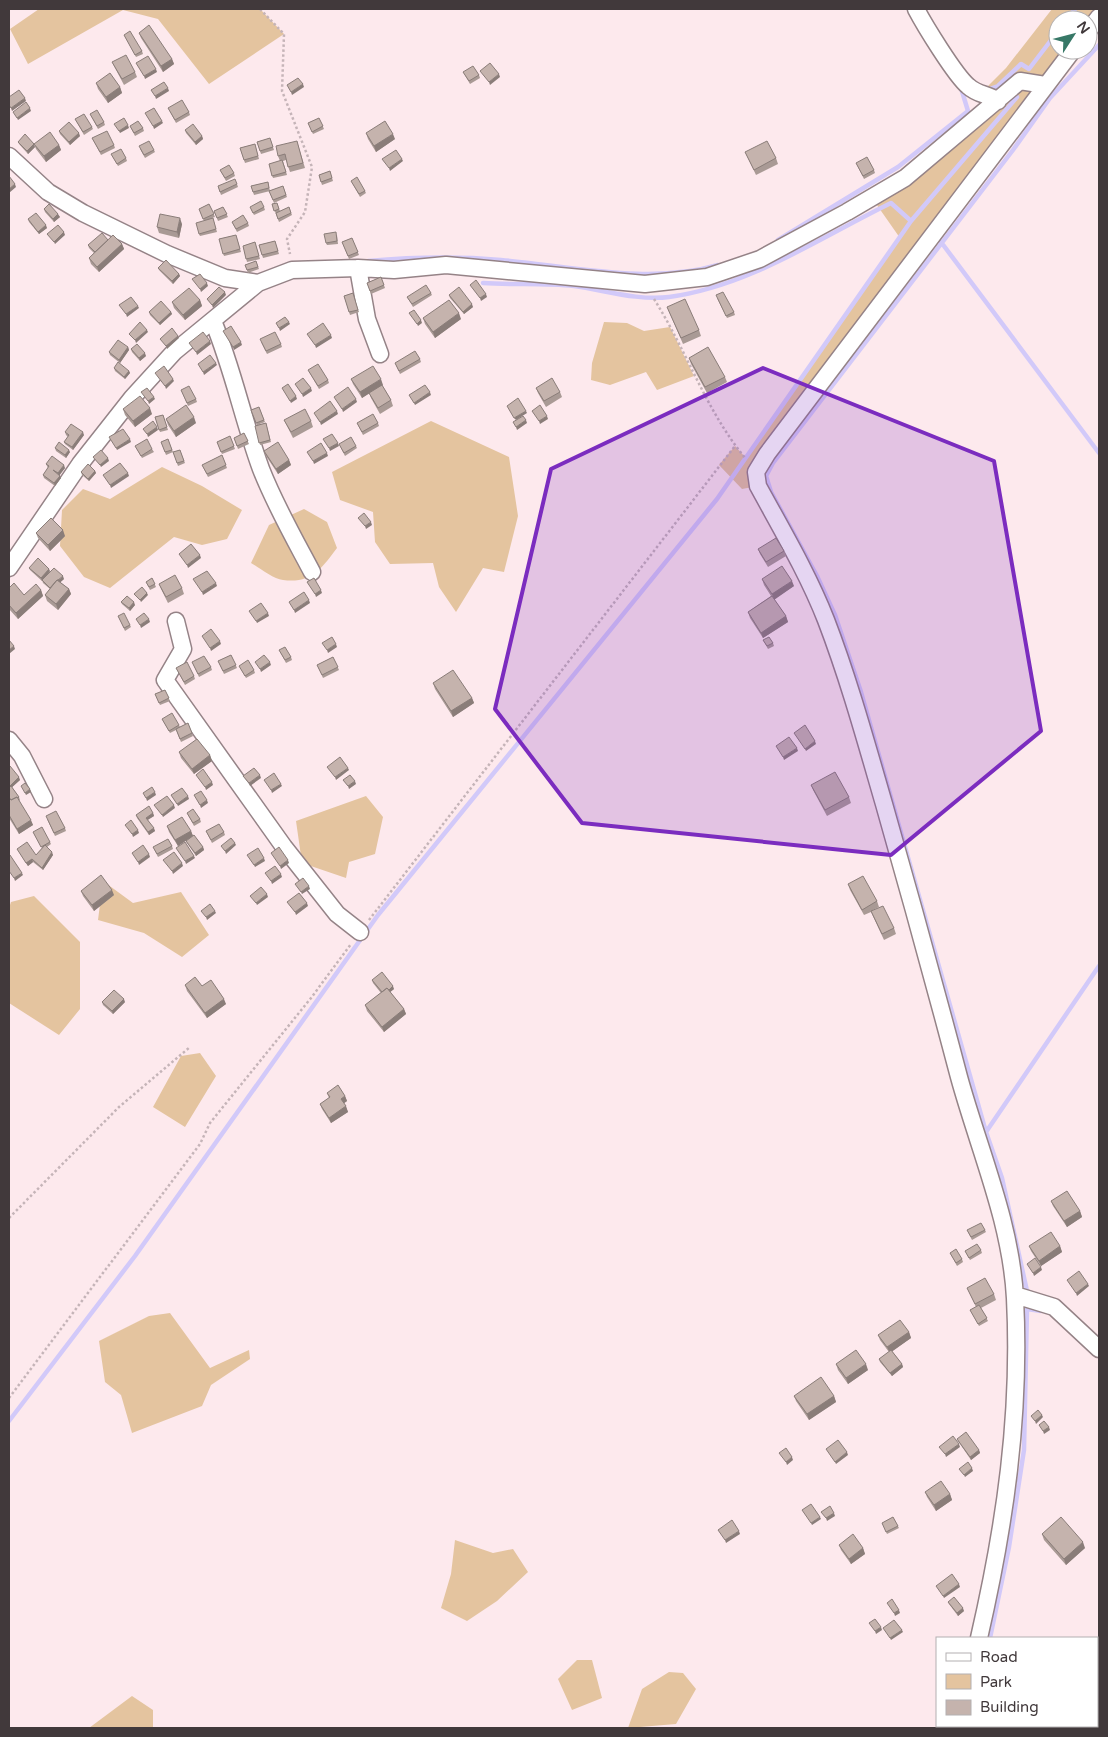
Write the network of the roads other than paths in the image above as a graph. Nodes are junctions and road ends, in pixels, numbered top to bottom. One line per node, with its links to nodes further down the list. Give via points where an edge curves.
1 (916, 9): 4 (street, via 966,85 979,95)
2 (1065, 60): 3 (street)
3 (1045, 85): 4 (street, via 1020,81); 16 (street, via 756,472 758,486 825,618 852,695 972,1127 991,1180 1006,1236)
4 (998, 101): 6 (street, via 905,178 760,259 707,277 645,284 446,265 394,270)
5 (9, 156): 7 (street, via 48,192 99,221 225,278)
6 (358, 268): 7 (street, via 292,270); 9 (street, via 367,319)
7 (258, 283): 8 (street)
8 (213, 321): 10 (street, via 174,352 132,398 80,464); 11 (street, via 226,351 261,469)
9 (380, 354)
10 (9, 568)
11 (312, 572)
12 (176, 621): 15 (street, via 183,649 165,680 284,847 337,914)
13 (9, 740): 14 (street, via 22,756)
14 (44, 798)
15 (360, 932)
16 (1015, 1295): 17 (street, via 1054,1307); 18 (street, via 1012,1457 1000,1544)
17 (1099, 1349)
18 (980, 1637)

